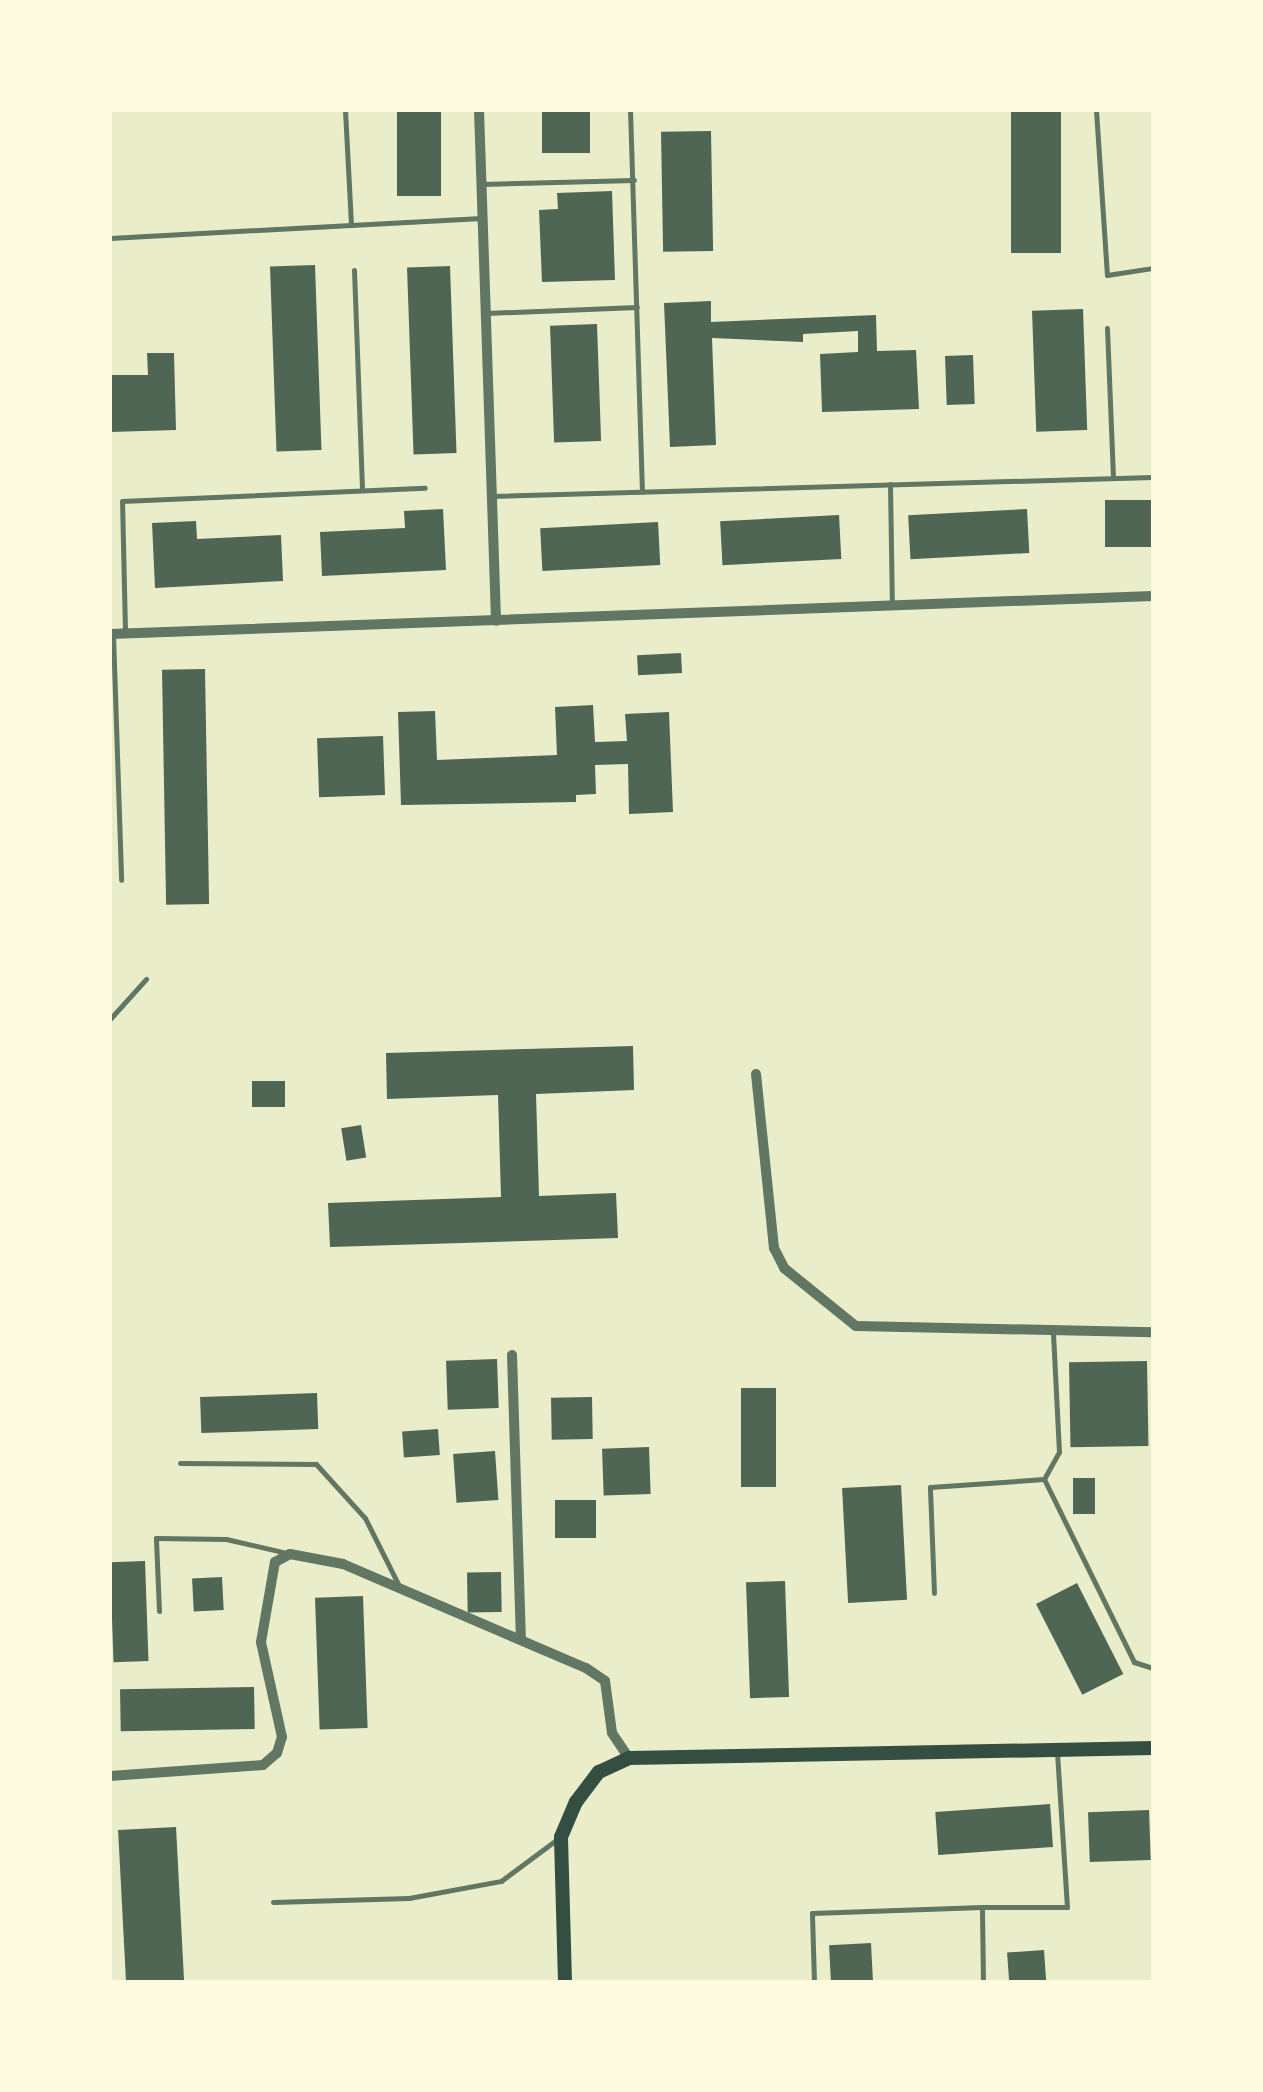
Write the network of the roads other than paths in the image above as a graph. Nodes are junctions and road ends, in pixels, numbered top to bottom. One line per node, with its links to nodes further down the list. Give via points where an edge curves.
1 (345, 110): 8 (lane)
2 (480, 110): 6 (street)
3 (630, 110): 5 (lane)
4 (1096, 110): 10 (lane, via 1107,276)
5 (634, 180): 6 (lane); 12 (lane)
6 (482, 184): 7 (street)
7 (483, 218): 8 (lane); 13 (street)
8 (351, 225): 9 (lane)
9 (110, 238)
10 (1153, 268)
11 (354, 270): 19 (lane)
12 (637, 307): 13 (lane); 20 (lane)
13 (486, 313): 21 (street)
14 (1107, 328): 16 (lane)
15 (1153, 477): 16 (lane)
16 (1113, 478): 17 (lane)
17 (890, 484): 20 (lane); 25 (lane)
18 (425, 488): 19 (lane)
19 (362, 490): 22 (lane)
20 (642, 492): 21 (lane)
21 (492, 496): 26 (street)
22 (122, 501): 23 (lane); 27 (lane)
23 (110, 502)
24 (1153, 596): 25 (street)
25 (892, 608): 26 (street)
26 (496, 621): 27 (street)
27 (116, 634): 28 (lane)
28 (121, 880)
29 (146, 979): 30 (lane)
30 (110, 1019)
31 (756, 1074): 33 (street, via 774,1248 784,1268 856,1326 876,1331)
32 (1153, 1332): 33 (street)
33 (1053, 1334): 36 (lane, via 1059,1452)
34 (512, 1355): 41 (street)
35 (180, 1463): 38 (lane, via 316,1464 365,1518)
36 (1044, 1479): 39 (lane, via 930,1488); 42 (lane, via 1134,1662)
37 (290, 1554): 38 (street, via 343,1564); 40 (lane, via 226,1539 156,1538); 46 (street, via 275,1562 261,1642 282,1737 277,1752 262,1765)
38 (400, 1588): 41 (street)
39 (934, 1593)
40 (159, 1611)
41 (521, 1638): 45 (street, via 605,1681 612,1733)
42 (1153, 1668)
43 (1153, 1748): 44 (main road)
44 (1057, 1750): 45 (main road); 49 (lane, via 1067,1907)
45 (629, 1758): 47 (main road, via 599,1772)
46 (110, 1776)
47 (561, 1837): 48 (lane, via 502,1881 409,1898); 50 (main road)
48 (273, 1902)
49 (982, 1907): 51 (lane, via 812,1913); 52 (lane)
50 (565, 1982)
51 (814, 1982)
52 (984, 1982)

